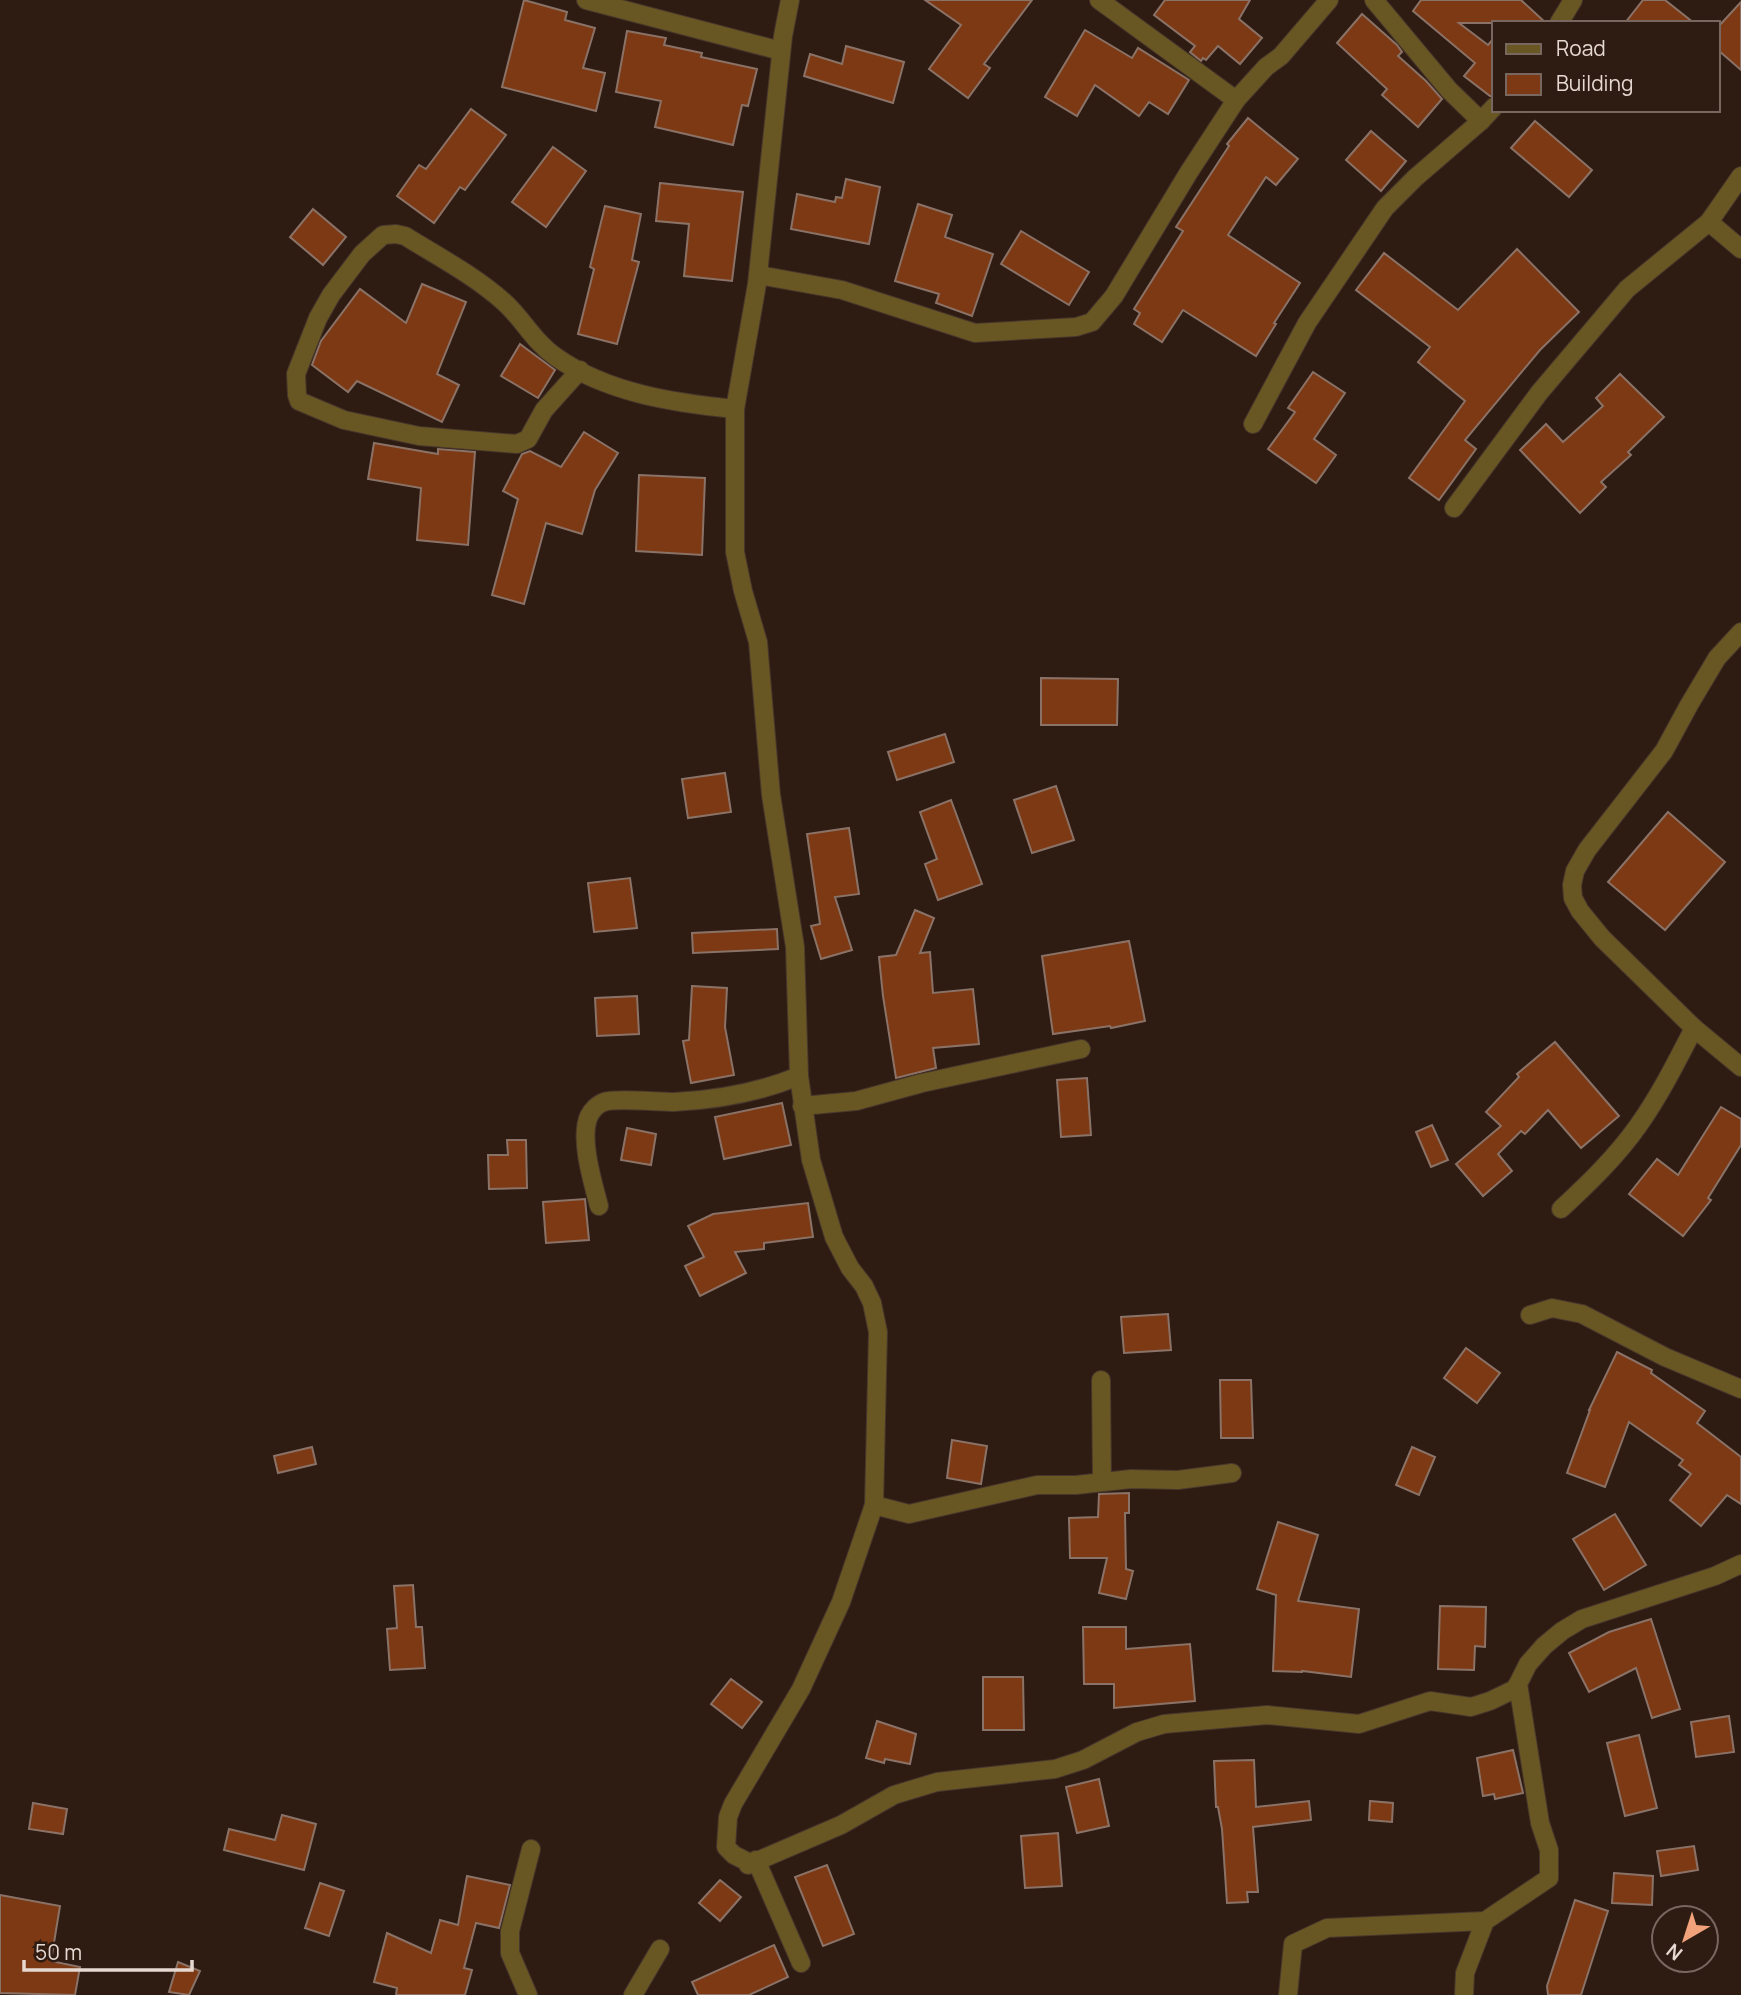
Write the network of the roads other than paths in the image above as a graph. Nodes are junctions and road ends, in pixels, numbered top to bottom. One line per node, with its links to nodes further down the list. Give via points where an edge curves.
1 (586, 0): 8 (street)
2 (790, 0): 8 (street)
3 (1099, 0): 9 (street)
4 (1329, 0): 9 (street)
5 (1374, 0): 11 (street)
6 (1573, 0): 7 (street)
7 (1560, 21)
8 (781, 51): 15 (street)
9 (1236, 100): 15 (street, via 1114,296 1092,322 1076,327 975,332 842,290)
10 (1492, 109): 11 (street)
11 (1481, 121): 18 (street, via 1385,208 1307,323)
12 (1741, 176): 13 (street)
13 (1709, 222): 14 (street); 19 (street, via 1627,289 1539,393)
14 (1741, 248)
15 (758, 275): 17 (street)
16 (580, 370): 16 (street, via 544,410 528,439 517,444 419,436 344,420 301,402 295,383 331,295 370,245 390,234 405,236 489,290 544,348); 17 (street, via 636,393)
17 (735, 409): 24 (street, via 735,552 758,642 771,795 795,947)
18 (1253, 424)
19 (1454, 508)
20 (1741, 632): 21 (street, via 1717,658 1664,751 1587,850 1572,885 1573,898 1590,924)
21 (1694, 1028): 23 (street); 27 (street, via 1638,1126 1605,1167)
22 (1081, 1049): 25 (street, via 856,1101)
23 (1741, 1066)
24 (799, 1076): 25 (street); 26 (street, via 730,1096 676,1102 615,1101 595,1107 586,1127 586,1141)
25 (802, 1106): 33 (street, via 811,1160 834,1237 868,1294 878,1332)
26 (599, 1206)
27 (1561, 1209)
28 (1530, 1314): 30 (street, via 1552,1308 1582,1314)
29 (1101, 1380): 32 (street)
30 (1741, 1389)
31 (1232, 1473): 32 (street)
32 (1102, 1482): 33 (street, via 1037,1485 909,1514)
33 (874, 1505): 37 (street, via 841,1602 800,1689 728,1817 726,1846 748,1865)
34 (1741, 1564): 35 (street, via 1582,1619 1544,1646)
35 (1518, 1684): 37 (street, via 1490,1702 1471,1707 1430,1701 1359,1724 1267,1715 1164,1724 1055,1769 937,1782 894,1796 803,1843); 38 (street, via 1540,1823 1549,1850 1549,1878)
36 (531, 1849): 41 (street, via 510,1931 510,1953)
37 (756, 1860): 40 (street)
38 (1485, 1922): 43 (street, via 1327,1927 1293,1944); 44 (street, via 1465,1973)
39 (660, 1949): 42 (street)
40 (800, 1963)
41 (528, 1995)
42 (633, 1995)
43 (1288, 1995)
44 (1464, 1995)

